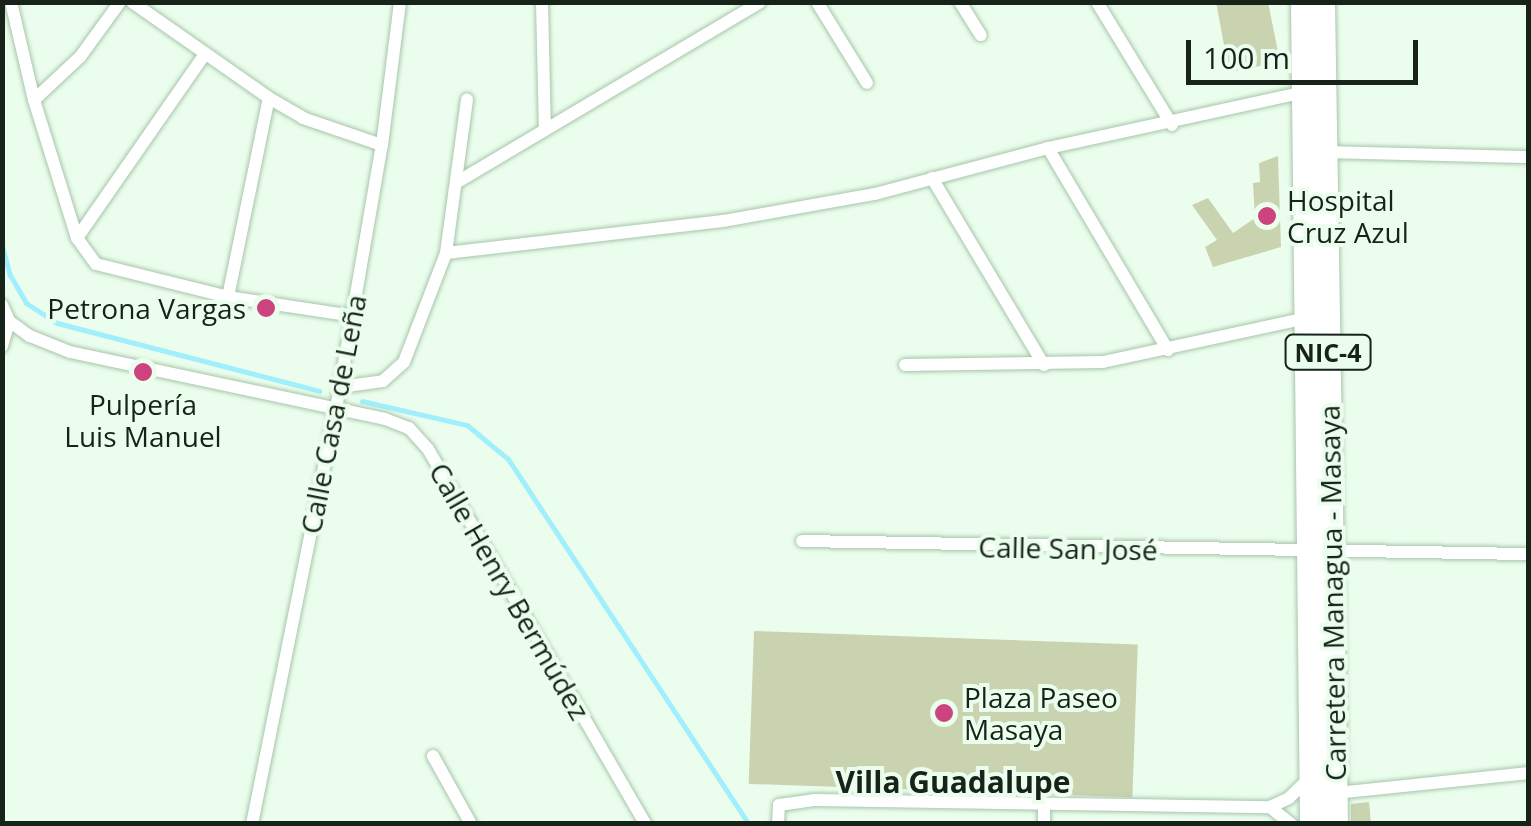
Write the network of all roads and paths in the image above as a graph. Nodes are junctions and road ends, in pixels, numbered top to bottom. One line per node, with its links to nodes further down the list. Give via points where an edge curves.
1 (11, 2): 18 (street)
2 (120, 2): 18 (street, via 80,56)
3 (132, 2): 13 (street)
4 (400, 2): 21 (street, Calle Casa de Leña)
5 (542, 2): 20 (street)
6 (760, 2): 20 (street)
7 (817, 2): 14 (street)
8 (960, 2): 12 (street)
9 (1097, 2): 19 (street)
10 (1303, 2): 15 (highway, Carretera Managua - Masaya / NIC-4)
11 (1322, 2): 23 (highway, Carretera Managua - Masaya / NIC-4)
12 (981, 35)
13 (205, 54): 16 (street); 27 (street)
14 (868, 83)
15 (1304, 92): 19 (street); 23 (highway, Carretera Managua - Masaya / NIC-4)
16 (269, 98): 21 (street, via 303,118); 29 (street)
17 (467, 98): 26 (street)
18 (34, 100): 27 (street)
19 (1172, 124): 22 (street)
20 (545, 130): 26 (street)
21 (382, 145): 31 (street, Calle Casa de Leña)
22 (1048, 148): 25 (street); 35 (street)
23 (1314, 152): 24 (street); 32 (highway, Carretera Managua - Masaya / NIC-4); 41 (highway, Carretera Managua - Masaya / NIC-4)
24 (1528, 156)
25 (932, 178): 28 (street, via 723,221); 37 (street)
26 (459, 181): 28 (street)
27 (76, 238): 29 (street, via 96,264)
28 (446, 253): 38 (street, via 404,362 383,381)
29 (228, 297): 31 (street)
30 (2, 305): 33 (street)
31 (353, 316): 38 (street, Calle Casa de Leña)
32 (1307, 318): 35 (street); 41 (highway, Carretera Managua - Masaya / NIC-4)
33 (9, 320): 34 (street); 39 (street, Calle Henry Bermúdez, via 70,352)
34 (2, 346)
35 (1168, 350): 37 (street)
36 (905, 365): 37 (street)
37 (1044, 365)
38 (340, 387): 39 (street, Calle Casa de Leña)
39 (335, 410): 49 (street, Calle Casa de Leña); 51 (street, Calle Henry Bermúdez, via 409,428 428,449)
40 (802, 541): 41 (street, Calle San José)
41 (1322, 551): 42 (street, Calle San José); 45 (highway, Carretera Managua - Masaya / NIC-4); 46 (highway, Carretera Managua - Masaya / NIC-4)
42 (1528, 554)
43 (432, 756): 50 (street)
44 (1528, 773): 46 (street)
45 (1312, 777): 48 (street); 55 (highway, Carretera Managua - Masaya / NIC-4)
46 (1336, 793): 56 (highway, Carretera Managua - Masaya / NIC-4)
47 (1044, 803): 48 (street); 52 (street, via 814,800 779,805); 53 (street)
48 (1270, 807): 54 (street)
49 (252, 824)
50 (471, 824)
51 (645, 824)
52 (778, 824)
53 (1044, 824)
54 (1292, 824)
55 (1312, 824)
56 (1335, 824)

